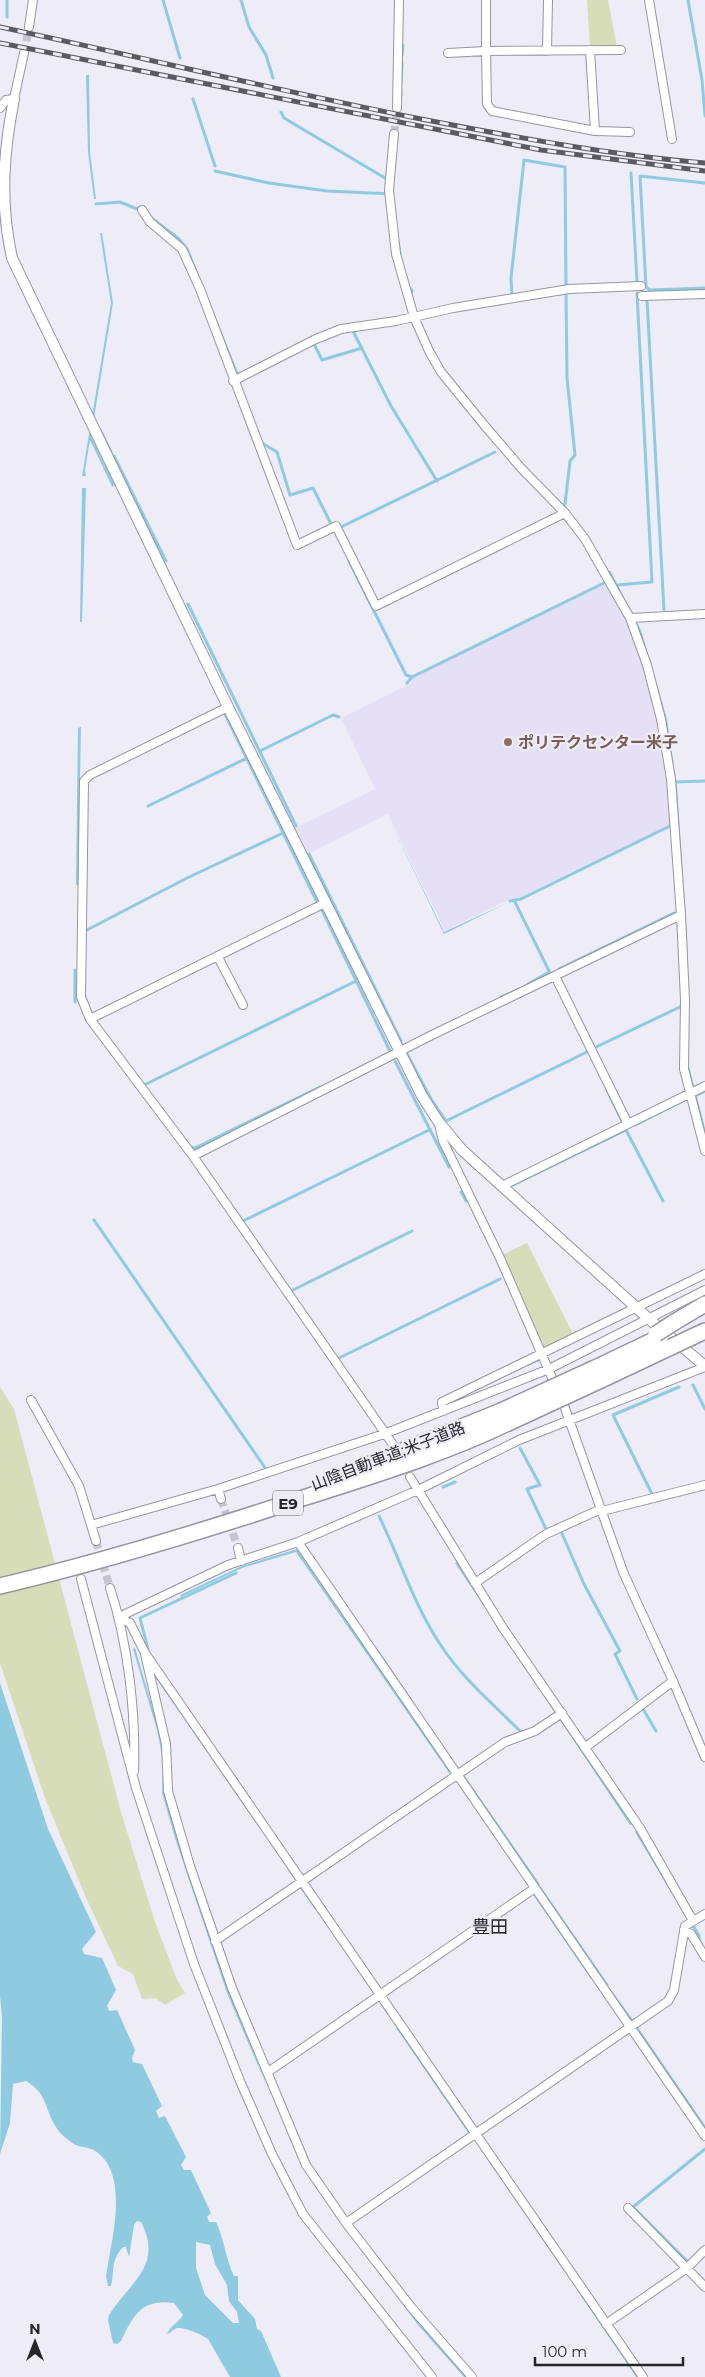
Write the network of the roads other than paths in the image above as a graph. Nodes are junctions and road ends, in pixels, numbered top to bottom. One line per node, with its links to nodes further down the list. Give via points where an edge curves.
1 (33, 0): 6 (street)
2 (399, 0): 15 (street)
3 (486, 0): 9 (street)
4 (548, 0): 10 (street)
5 (649, 0): 19 (street)
6 (29, 27)
7 (590, 50): 8 (street); 10 (street); 16 (street)
8 (621, 50)
9 (486, 51): 10 (street); 12 (street); 16 (street, via 489,109)
10 (547, 51)
11 (24, 53): 13 (street)
12 (448, 53)
13 (14, 99): 14 (street, via 6,100); 29 (street, via 1,176 1,215 5,237 20,277)
14 (0, 108)
15 (398, 108)
16 (595, 131): 17 (street)
17 (630, 132)
18 (394, 134): 24 (street, via 389,190 392,218 396,254)
19 (672, 139)
20 (142, 210): 25 (street, via 150,222 184,252)
21 (641, 286): 24 (street, via 569,289)
22 (705, 294): 23 (street)
23 (642, 296)
24 (414, 317): 25 (street, via 341,329); 26 (street, via 441,372 521,468)
25 (233, 381): 26 (street, via 297,546 336,526 376,606)
26 (565, 513): 28 (street, via 592,549)
27 (705, 614): 28 (street)
28 (634, 618): 31 (street, via 661,718 671,779)
29 (228, 707): 30 (street); 35 (street, via 90,775 84,782 80,997)
30 (325, 903): 32 (street); 36 (street)
31 (681, 915): 33 (street); 38 (street, via 684,1062)
32 (218, 957): 34 (street); 35 (street)
33 (555, 976): 36 (street); 40 (street)
34 (243, 1005)
35 (90, 1019): 42 (street)
36 (399, 1053): 39 (street); 42 (street)
37 (705, 1086): 38 (street)
38 (693, 1092): 40 (street); 41 (street)
39 (438, 1121): 43 (street, via 462,1150); 52 (street, via 443,1141)
40 (628, 1124): 43 (street)
41 (705, 1151)
42 (193, 1156): 59 (street)
43 (502, 1186): 47 (street)
44 (705, 1274): 47 (street)
45 (705, 1290): 47 (street)
46 (705, 1304): 49 (highway)
47 (641, 1312): 52 (street); 53 (street); 54 (street)
48 (705, 1316): 49 (highway, 山陰自動車道;米子道路 / E9)
49 (676, 1326): 51 (highway, 山陰自動車道;米子道路 / E9)
50 (701, 1334): 51 (highway, 山陰自動車道;米子道路 / E9, bridge)
51 (663, 1339): 55 (highway, 山陰自動車道;米子道路 / E9); 55 (highway, 山陰自動車道;米子道路 / E9, via 612,1360)
52 (542, 1353): 54 (street); 57 (street, via 442,1402)
53 (705, 1367): 58 (street)
54 (549, 1369): 57 (street); 58 (street)
55 (598, 1374): 72 (highway, 山陰自動車道;米子道路 / E9, bridge, via 422,1458 158,1544)
56 (31, 1400): 67 (street, via 79,1486)
57 (443, 1411): 59 (street)
58 (569, 1419): 64 (street); 66 (street)
59 (381, 1435): 60 (street); 63 (street)
60 (394, 1446)
61 (410, 1477): 64 (street)
62 (705, 1485): 66 (street)
63 (218, 1489): 65 (street); 67 (street)
64 (418, 1490): 69 (street); 75 (street)
65 (221, 1499)
66 (602, 1510): 75 (street, via 546,1534); 80 (street, via 624,1574)
67 (91, 1525): 68 (street)
68 (96, 1541)
69 (298, 1542): 71 (street); 86 (street)
70 (238, 1548): 71 (street)
71 (241, 1561): 78 (street)
72 (65, 1568): 73 (highway, 山陰自動車道;米子道路 / E9); 76 (highway, 山陰自動車道;米子道路 / E9)
73 (0, 1580)
74 (81, 1580): 87 (street)
75 (475, 1582): 81 (street)
76 (0, 1586)
77 (110, 1588): 78 (street)
78 (119, 1617): 79 (street, via 130,1623); 87 (street, via 130,1698)
79 (145, 1653): 88 (street); 92 (street, via 166,1744 168,1794)
80 (673, 1681): 83 (street); 84 (street)
81 (559, 1715): 84 (street); 86 (street, via 535,1731 505,1742)
82 (705, 1732): 83 (street)
83 (696, 1735): 85 (street)
84 (586, 1747): 91 (street, via 640,1828)
85 (705, 1757)
86 (457, 1774): 88 (street); 89 (street)
87 (133, 1779): 105 (street, via 214,2017 289,2189 303,2214)
88 (302, 1881): 92 (street); 94 (street)
89 (535, 1888): 94 (street); 95 (street)
90 (705, 1914): 91 (street)
91 (687, 1924): 93 (street); 95 (street, via 671,1998)
92 (215, 1940): 96 (street, via 240,2009)
93 (705, 1957)
94 (380, 1994): 96 (street); 97 (street)
95 (631, 2025): 97 (street); 98 (street)
96 (268, 2072): 100 (street, via 306,2165)
97 (476, 2133): 100 (street); 104 (street)
98 (705, 2136)
99 (628, 2208): 102 (street)
100 (346, 2222): 106 (street, via 411,2307)
101 (705, 2250): 102 (street)
102 (687, 2268): 103 (street); 104 (street)
103 (705, 2286)
104 (606, 2324): 107 (street)
105 (432, 2377)
106 (472, 2377)
107 (643, 2377)

